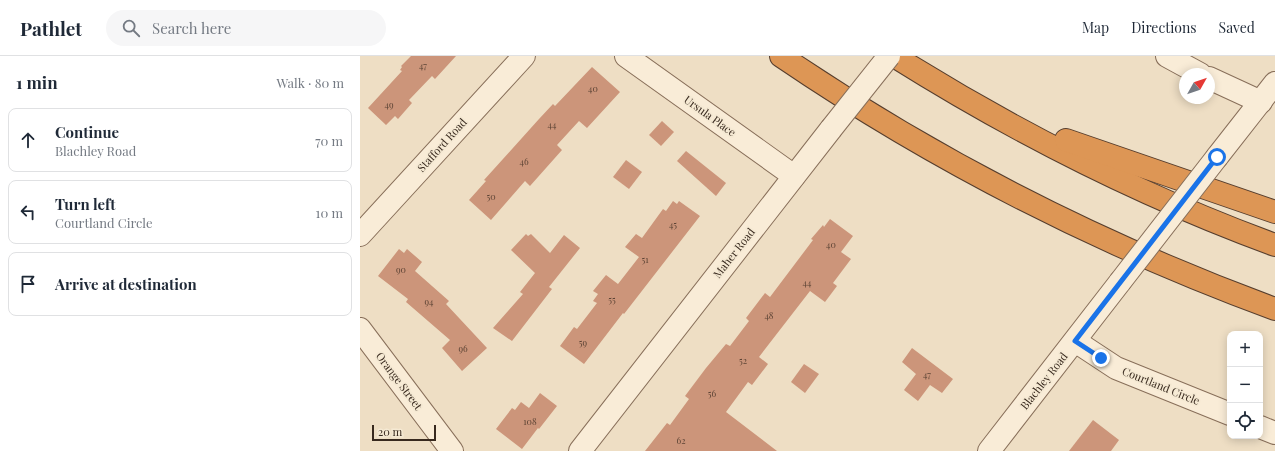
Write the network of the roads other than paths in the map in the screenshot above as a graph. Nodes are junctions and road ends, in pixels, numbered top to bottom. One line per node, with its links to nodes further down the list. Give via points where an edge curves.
1 (524, 56): 14 (street, Stafford Road)
2 (626, 56): 12 (street, Ursula Place)
3 (781, 56): 16 (highway, via 890,126 1028,201 1171,268)
4 (889, 56): 12 (street, Maher Road, bridge)
5 (894, 56): 11 (highway)
6 (1167, 56): 7 (street)
7 (1189, 68)
8 (1215, 81): 10 (street)
9 (1275, 83): 10 (street, Blachley Road)
10 (1261, 102): 18 (street, Blachley Road, bridge)
11 (991, 114): 13 (highway); 15 (highway, via 1129,184)
12 (794, 176): 23 (street, Maher Road)
13 (1275, 212)
14 (360, 235)
15 (1275, 245)
16 (1275, 309)
17 (360, 329): 22 (street, Orange Street)
18 (1075, 341): 19 (street, Courtland Circle, via 1116,368); 24 (street, Blachley Road)
19 (1227, 413)
20 (1263, 428): 21 (street)
21 (1275, 433)
22 (452, 451)
23 (580, 451)
24 (989, 451)

